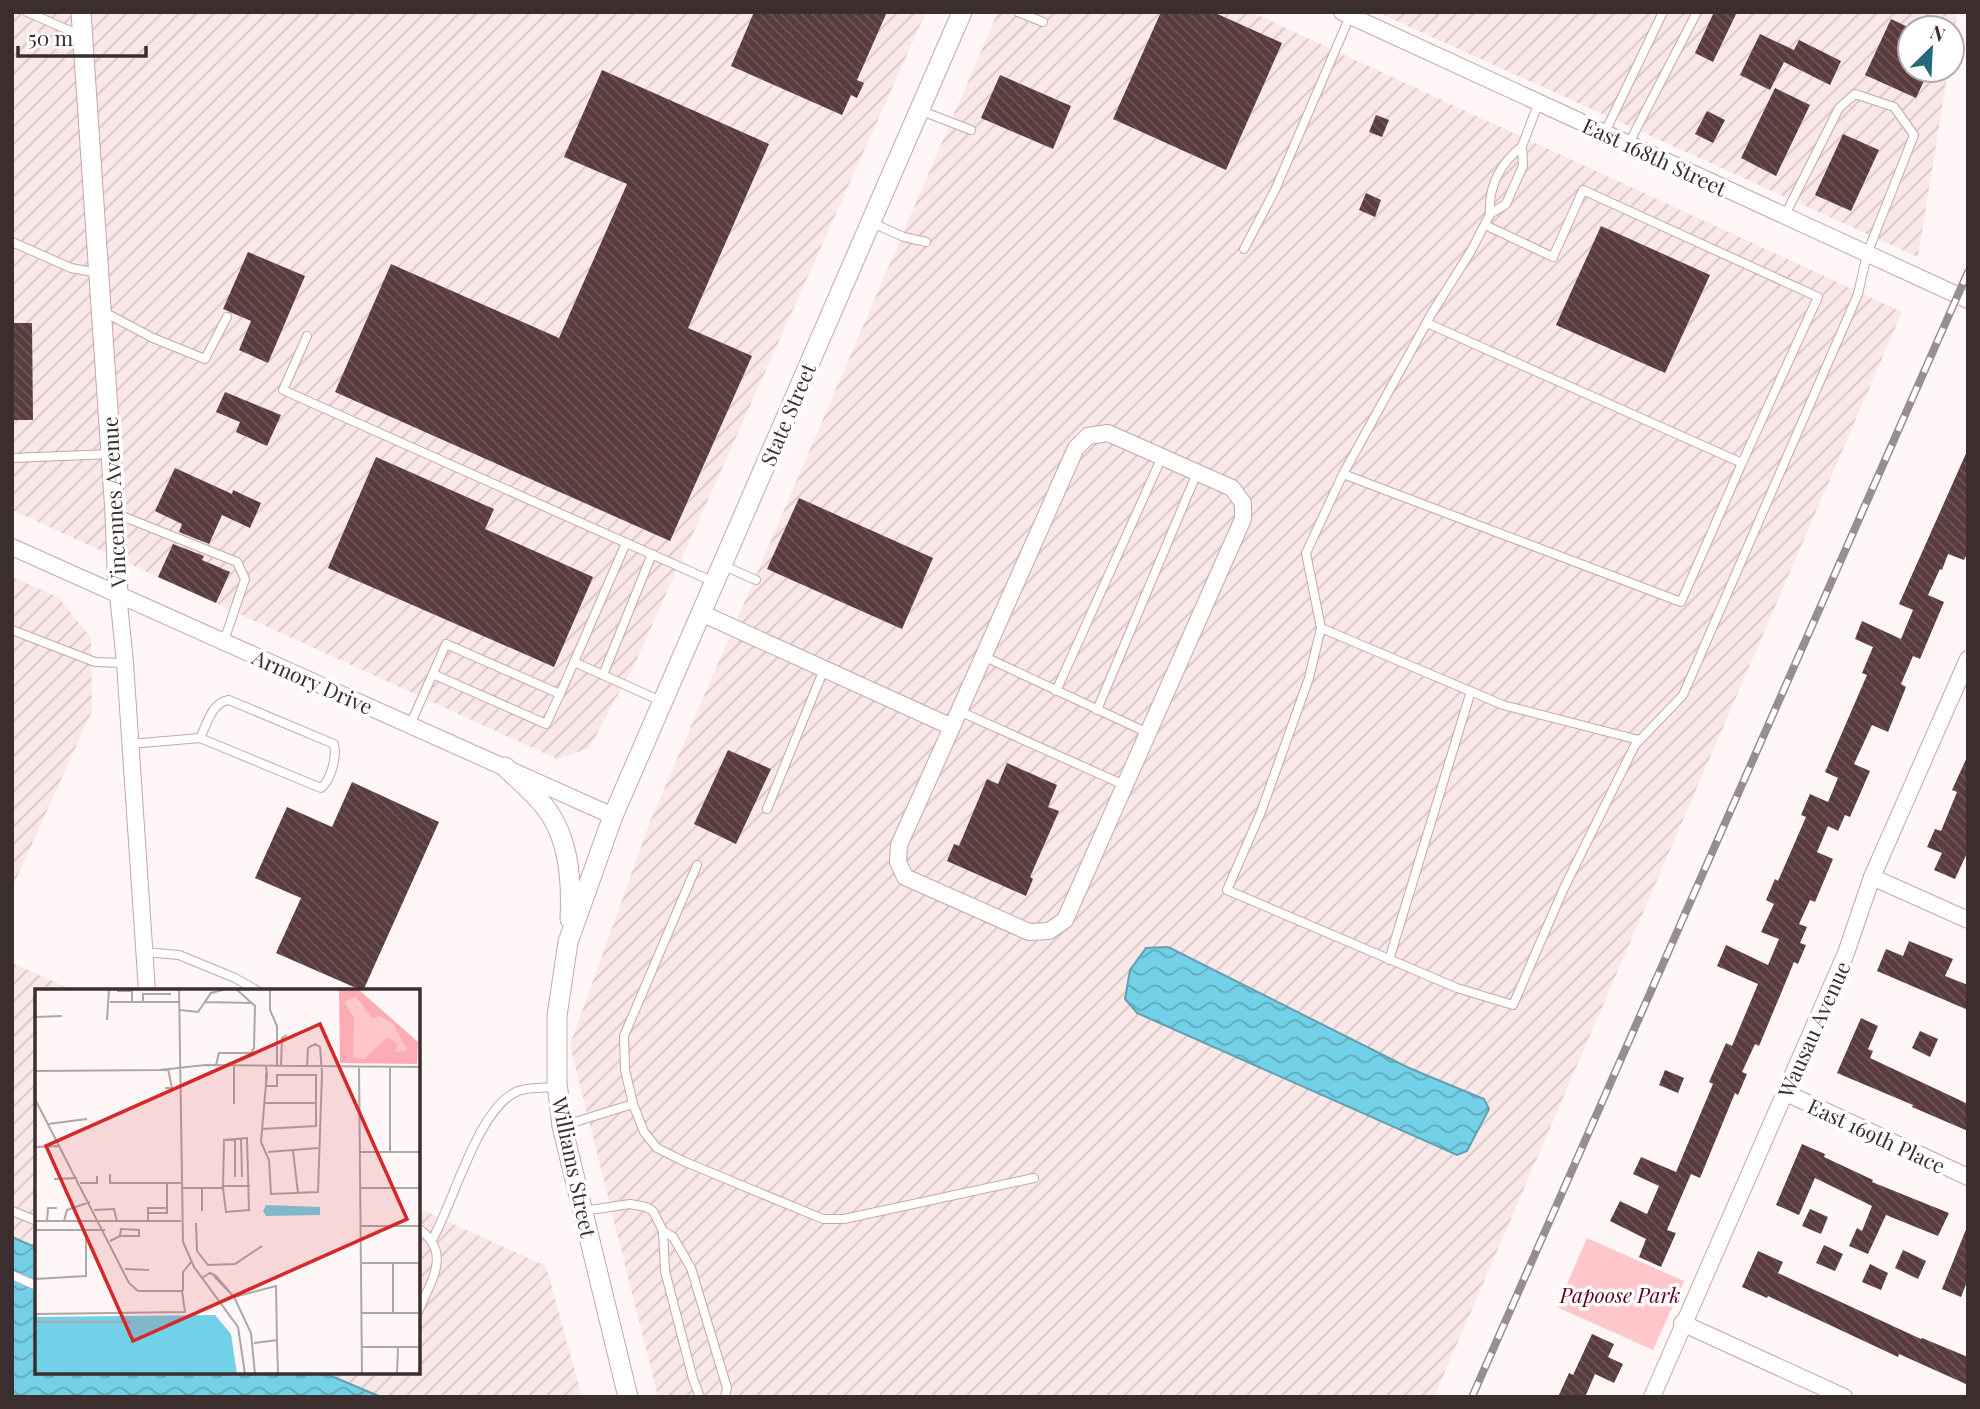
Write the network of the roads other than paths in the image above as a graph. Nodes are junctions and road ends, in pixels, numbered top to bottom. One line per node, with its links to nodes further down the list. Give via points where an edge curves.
1 (27, 12): 9 (lane)
2 (81, 12): 9 (street, Vincennes Avenue)
3 (962, 12): 11 (street, State Street)
4 (1018, 12): 8 (lane)
5 (1663, 12): 13 (lane)
6 (1697, 12): 14 (lane)
7 (1346, 14): 10 (street, East 168th Street); 22 (lane, via 1275,190)
8 (1043, 22)
9 (82, 36): 24 (street, Vincennes Avenue)
10 (1539, 102): 13 (street, East 168th Street); 15 (lane)
11 (919, 110): 12 (lane); 18 (street, State Street)
12 (971, 130)
13 (1605, 132): 14 (street, East 168th Street)
14 (1629, 143): 17 (street, East 168th Street)
15 (1522, 146): 16 (lane, via 1506,159 1489,196); 16 (lane, via 1523,166 1506,204)
16 (1490, 214): 19 (lane)
17 (1784, 217): 23 (street, East 168th Street); 23 (lane, via 1839,108 1854,94 1894,107 1914,135)
18 (870, 222): 21 (lane); 40 (street, State Street)
19 (1485, 225): 28 (lane); 33 (lane, via 1553,257 1583,190 1818,298)
20 (12, 242): 24 (lane, via 71,268)
21 (926, 242)
22 (1244, 249)
23 (1867, 254): 25 (street, East 168th Street); 64 (lane, via 1858,294 1683,695)
24 (99, 272): 26 (street, Vincennes Avenue)
25 (1968, 300)
26 (101, 311): 27 (lane, via 205,359); 30 (street, Vincennes Avenue)
27 (227, 317)
28 (1427, 323): 33 (lane); 35 (lane)
29 (307, 337): 37 (lane, via 283,390)
30 (111, 454): 31 (lane); 36 (street, Vincennes Avenue)
31 (12, 457)
32 (1162, 457): 34 (street); 47 (street, via 1108,433 1088,436 1076,448); 54 (lane)
33 (1742, 463): 35 (lane, via 1681,602)
34 (1197, 473): 58 (lane); 62 (street, via 1232,488 1243,503 1243,519)
35 (1343, 474): 44 (lane, via 1306,554)
36 (115, 513): 42 (street, Vincennes Avenue); 46 (lane, via 237,562 245,579)
37 (626, 543): 39 (lane); 49 (lane)
38 (12, 547): 42 (street, Armory Drive)
39 (652, 554): 40 (lane); 53 (lane)
40 (718, 573): 41 (lane); 43 (street, State Street)
41 (756, 580)
42 (118, 594): 46 (street, Armory Drive); 50 (street, Vincennes Avenue)
43 (701, 613): 51 (street); 57 (street, State Street)
44 (1321, 628): 55 (lane); 75 (lane, via 1309,678 1261,812 1227,890)
45 (12, 630): 50 (lane, via 96,662)
46 (224, 641): 60 (street, Armory Drive)
47 (983, 656): 54 (lane); 59 (street)
48 (1968, 659): 71 (street, Wausau Avenue)
49 (574, 662): 53 (lane); 56 (lane)
50 (125, 663): 65 (street, Vincennes Avenue)
51 (824, 669): 61 (street); 68 (lane)
52 (433, 674): 56 (lane, via 546,724); 56 (lane, via 446,644); 60 (lane)
53 (603, 675): 57 (lane)
54 (1056, 691): 58 (lane)
55 (1471, 691): 64 (lane, via 1503,705); 75 (lane)
56 (560, 694)
57 (662, 702): 69 (street, State Street)
58 (1097, 710): 62 (lane)
59 (958, 711): 61 (street); 67 (lane)
60 (410, 725): 66 (street, Armory Drive)
61 (951, 726): 67 (street, via 899,845 898,862 905,877 1029,932 1049,931 1065,920)
62 (1148, 733): 67 (street)
63 (200, 738): 63 (lane, via 215,706 229,699 334,744 336,753 321,788); 65 (lane)
64 (1639, 740): 75 (lane, via 1564,888 1513,1005)
65 (130, 744): 74 (street, Vincennes Avenue)
66 (505, 767): 69 (street, Armory Drive); 73 (street, via 555,821 568,859 572,890)
67 (1124, 785)
68 (767, 809)
69 (613, 816): 73 (street, Williams Street)
70 (697, 865): 80 (lane, via 624,1037)
71 (1872, 877): 72 (street); 79 (street, Wausau Avenue, via 1846,953)
72 (1968, 920)
73 (568, 942): 78 (street, Williams Street, via 557,1016)
74 (144, 952): 76 (street, Vincennes Avenue); 77 (lane, via 179,955)
75 (1390, 960)
76 (147, 989)
77 (254, 989)
78 (558, 1087): 81 (street, Williams Street); 89 (lane, via 518,1091 503,1100 485,1122)
79 (1786, 1093): 82 (street, East 169th Place); 93 (street, Wausau Avenue)
80 (632, 1104): 81 (lane); 83 (lane, via 657,1148 823,1219 844,1219)
81 (562, 1126): 85 (street, Williams Street)
82 (1968, 1177)
83 (1034, 1178)
84 (12, 1211): 86 (lane)
85 (583, 1211): 88 (lane, via 630,1204 646,1207); 94 (street, Williams Street)
86 (35, 1220)
87 (420, 1230): 89 (lane)
88 (663, 1231): 95 (lane, via 665,1271); 96 (lane, via 673,1237 691,1268 727,1388)
89 (432, 1240): 92 (lane, via 438,1265)
90 (12, 1275): 91 (lane)
91 (35, 1285)
92 (420, 1307)
93 (1682, 1323): 97 (street, Wausau Avenue); 98 (street)
94 (628, 1397)
95 (700, 1397)
96 (725, 1397)
97 (1652, 1397)
98 (1844, 1397)

